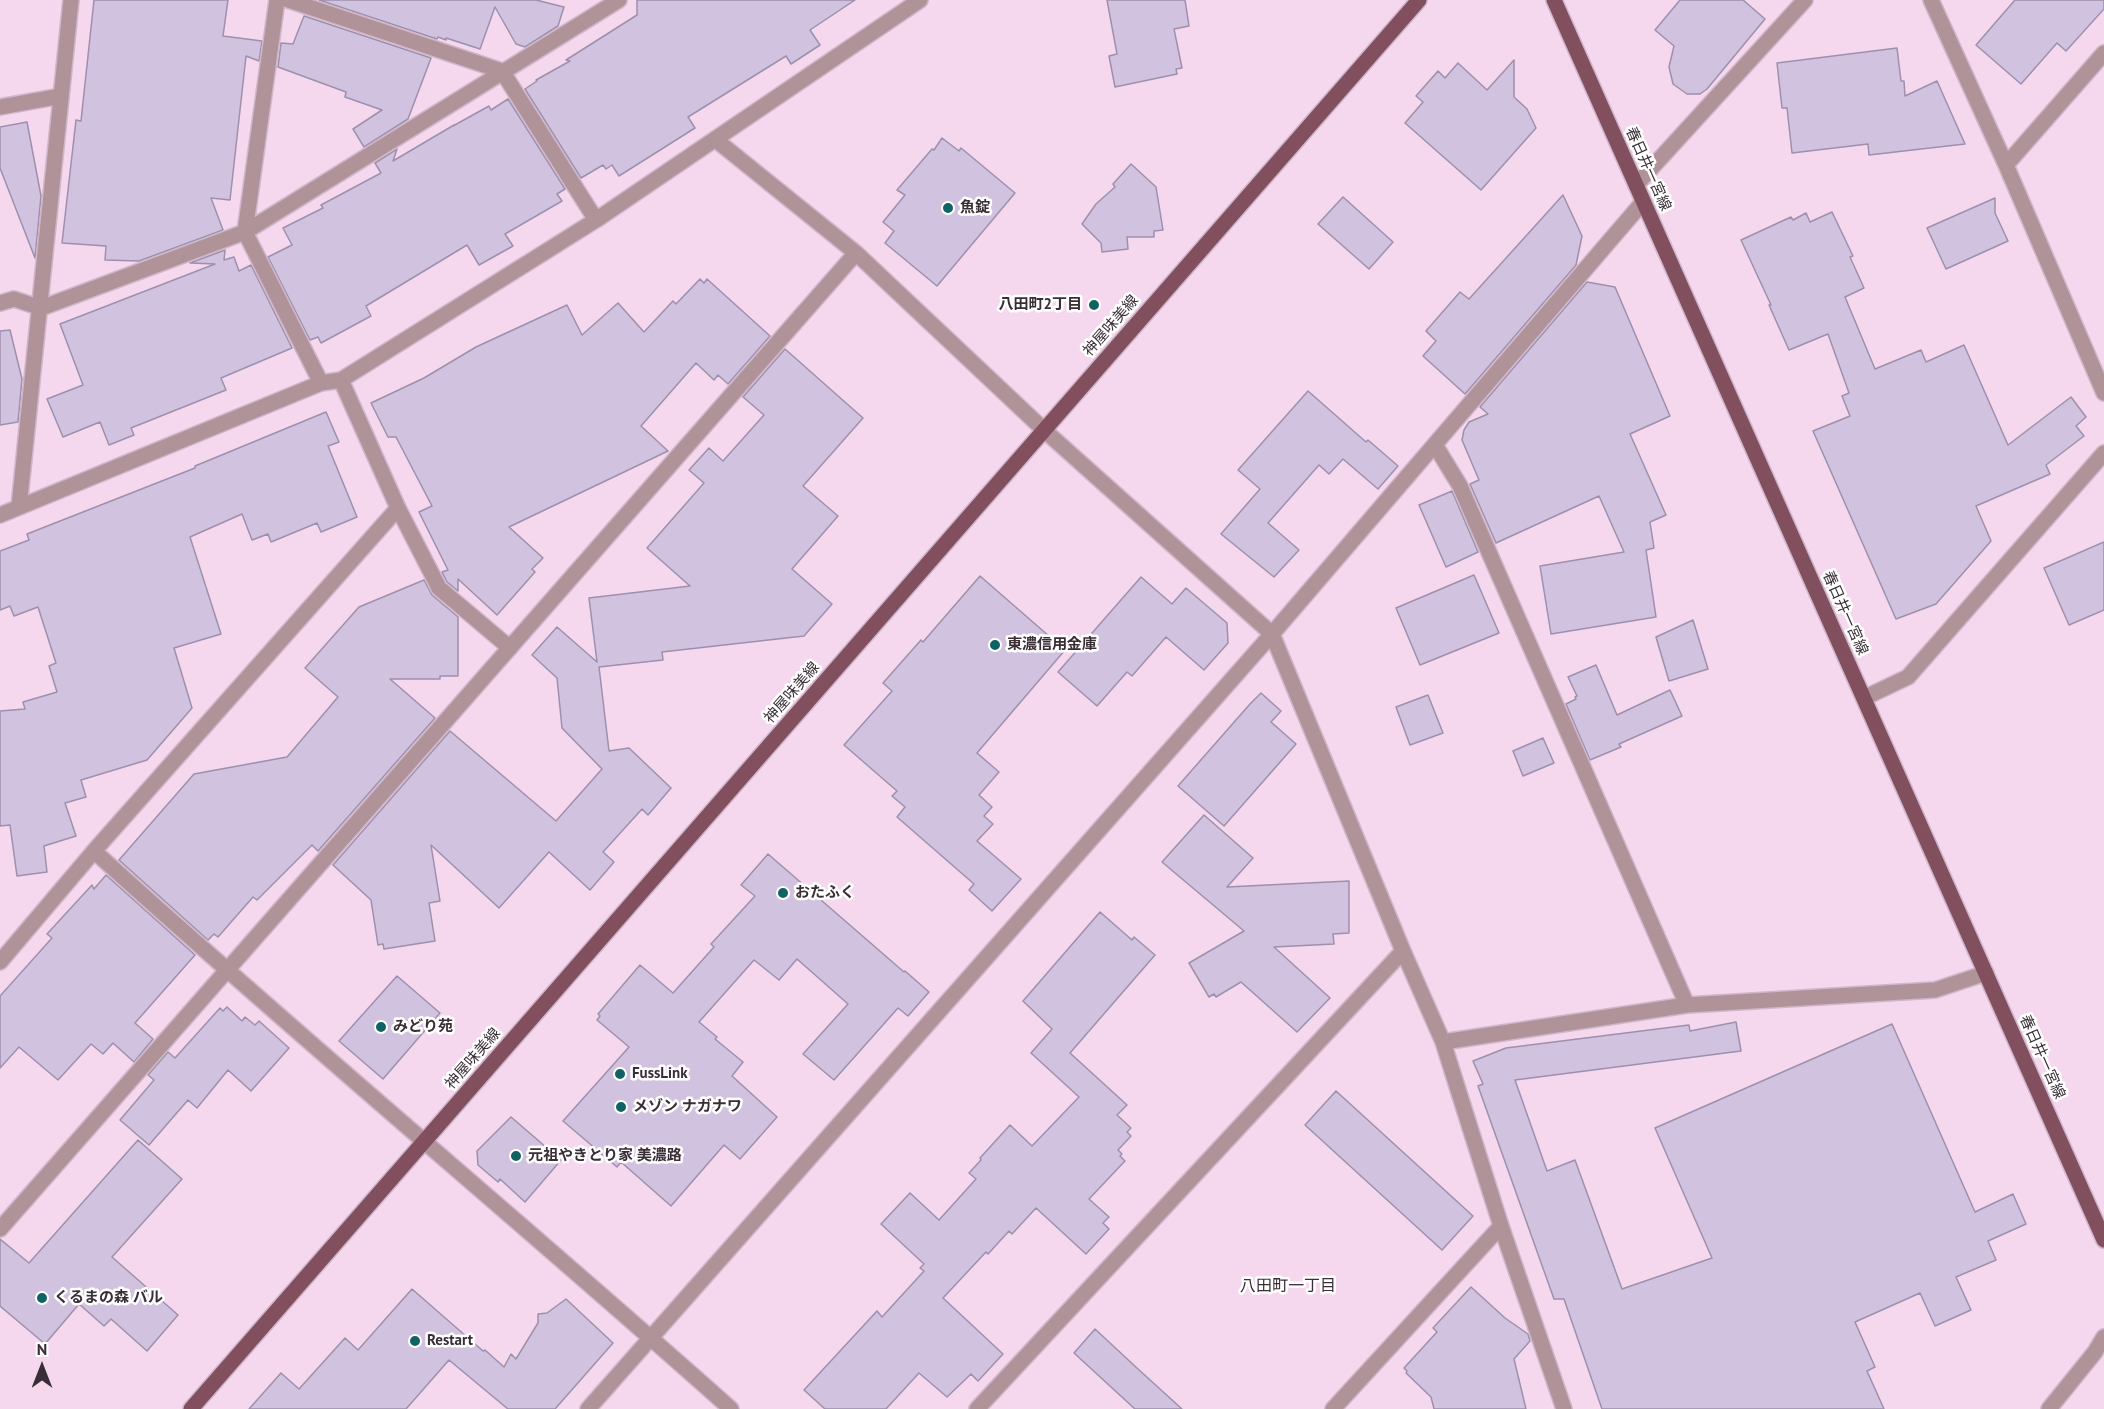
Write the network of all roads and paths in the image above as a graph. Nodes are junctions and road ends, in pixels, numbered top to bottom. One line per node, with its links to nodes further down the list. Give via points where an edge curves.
1 (71, 0): 12 (street)
2 (277, 0): 19 (street)
3 (288, 0): 11 (street)
4 (619, 0): 11 (street)
5 (920, 0): 14 (street)
6 (1419, 0): 26 (main road, 神屋味美線)
7 (1554, 0): 16 (main road, 春日井一宮線)
8 (1805, 0): 16 (street)
9 (1931, 0): 15 (street)
10 (2104, 53): 15 (street)
11 (502, 71): 18 (street); 19 (street)
12 (61, 96): 13 (street); 22 (street)
13 (0, 107)
14 (716, 140): 18 (street); 20 (street)
15 (2006, 165): 25 (street)
16 (1635, 185): 17 (main road, 春日井一宮線)
17 (1643, 202): 27 (street); 34 (main road, 春日井一宮線)
18 (596, 220): 23 (street)
19 (245, 232): 22 (street); 24 (street)
20 (855, 254): 26 (street); 33 (street)
21 (0, 303): 22 (street, via 14,299)
22 (41, 308): 29 (street)
23 (341, 380): 24 (street); 30 (street)
24 (321, 383): 29 (street)
25 (2104, 393)
26 (1044, 430): 32 (street); 42 (main road, 神屋味美線)
27 (1435, 445): 32 (street); 40 (street, via 1460,486)
28 (2104, 453): 34 (street, via 1908,677)
29 (19, 507): 31 (street)
30 (398, 508): 33 (street, via 439,588); 35 (street)
31 (0, 514)
32 (1272, 634): 36 (street); 47 (street)
33 (510, 648): 38 (street)
34 (1864, 698): 39 (main road, 春日井一宮線)
35 (94, 851): 37 (street); 38 (street)
36 (1403, 951): 41 (street); 51 (street)
37 (0, 962)
38 (226, 971): 42 (street); 44 (street)
39 (1986, 974): 40 (street, via 1935,990); 45 (main road, 春日井一宮線)
40 (1687, 1005): 41 (street)
41 (1443, 1041): 43 (street)
42 (425, 1141): 47 (street); 48 (main road, 神屋味美線)
43 (1502, 1226): 52 (street); 53 (street)
44 (0, 1229)
45 (2104, 1240)
46 (2104, 1336): 54 (street)
47 (650, 1338): 49 (street); 50 (street)
48 (191, 1409)
49 (588, 1409)
50 (731, 1409)
51 (977, 1409)
52 (1333, 1409)
53 (1564, 1409)
54 (2049, 1409)

